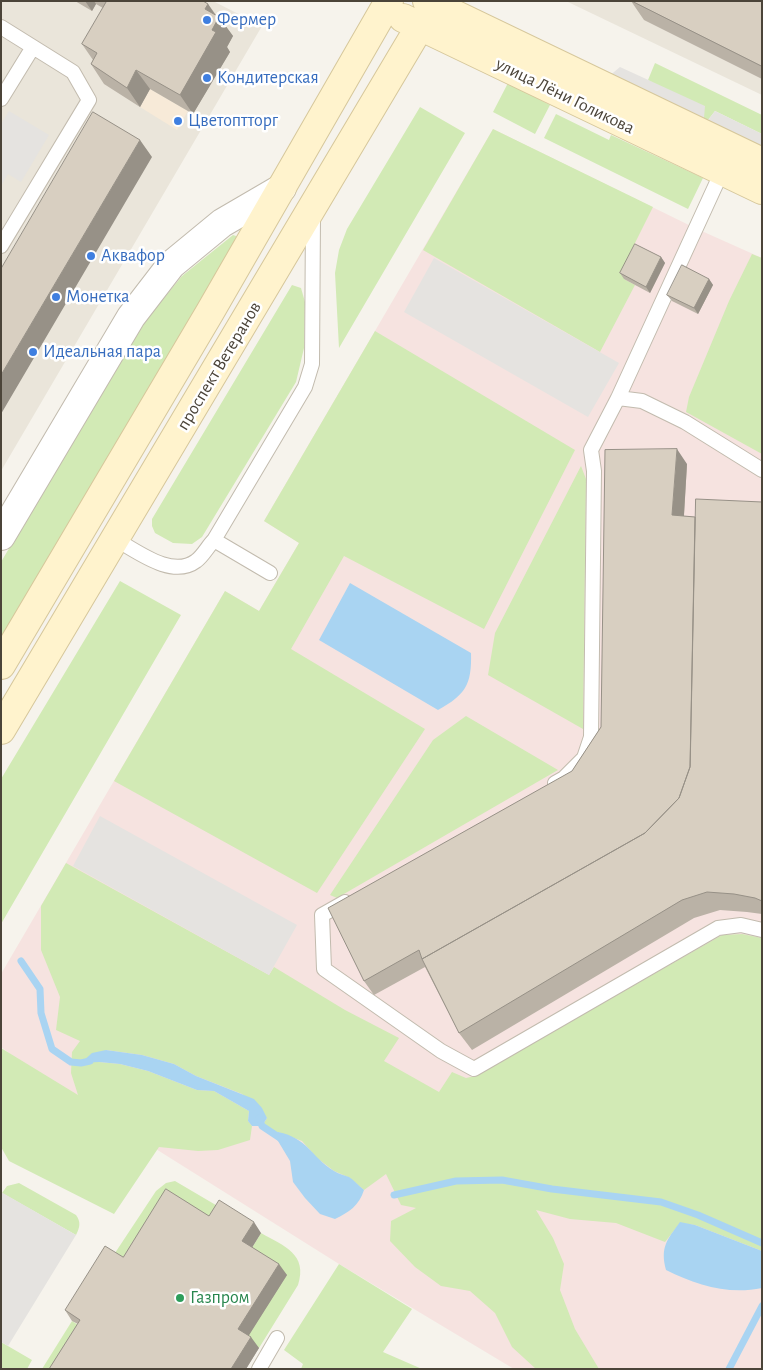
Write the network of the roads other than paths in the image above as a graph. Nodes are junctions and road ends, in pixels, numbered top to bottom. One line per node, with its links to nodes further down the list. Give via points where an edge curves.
1 (381, 4): 2 (main road, улица Лёни Голикова); 8 (main road, проспект Ветеранов)
2 (429, 8): 6 (main road, улица Лёни Голикова); 10 (main road, проспект Ветеранов)
3 (1, 27): 4 (lane)
4 (33, 47): 5 (lane); 11 (lane, via 74,72 89,100)
5 (1, 99)
6 (728, 160): 7 (main road, улица Лёни Голикова); 9 (main road, улица Лёни Голикова); 12 (lane)
7 (762, 162)
8 (282, 188): 14 (street, via 222,223 171,265 131,317); 18 (main road, проспект Ветеранов)
9 (762, 190)
10 (313, 208): 15 (main road, проспект Ветеранов); 16 (lane, via 312,364 305,387)
11 (1, 246)
12 (618, 398): 13 (lane, via 642,401 685,422); 20 (lane, via 591,450 594,472 591,737 584,758 564,778)
13 (762, 470)
14 (1, 536)
15 (115, 539): 16 (lane, via 165,566 182,568 197,561); 19 (main road, проспект Ветеранов)
16 (214, 540): 17 (lane)
17 (270, 573)
18 (1, 665)
19 (1, 730)
20 (547, 788)
21 (357, 895): 22 (lane, via 322,915 324,969 440,1051 474,1070 718,928 741,926)
22 (762, 930)
23 (277, 1338): 24 (lane)
24 (258, 1369)

